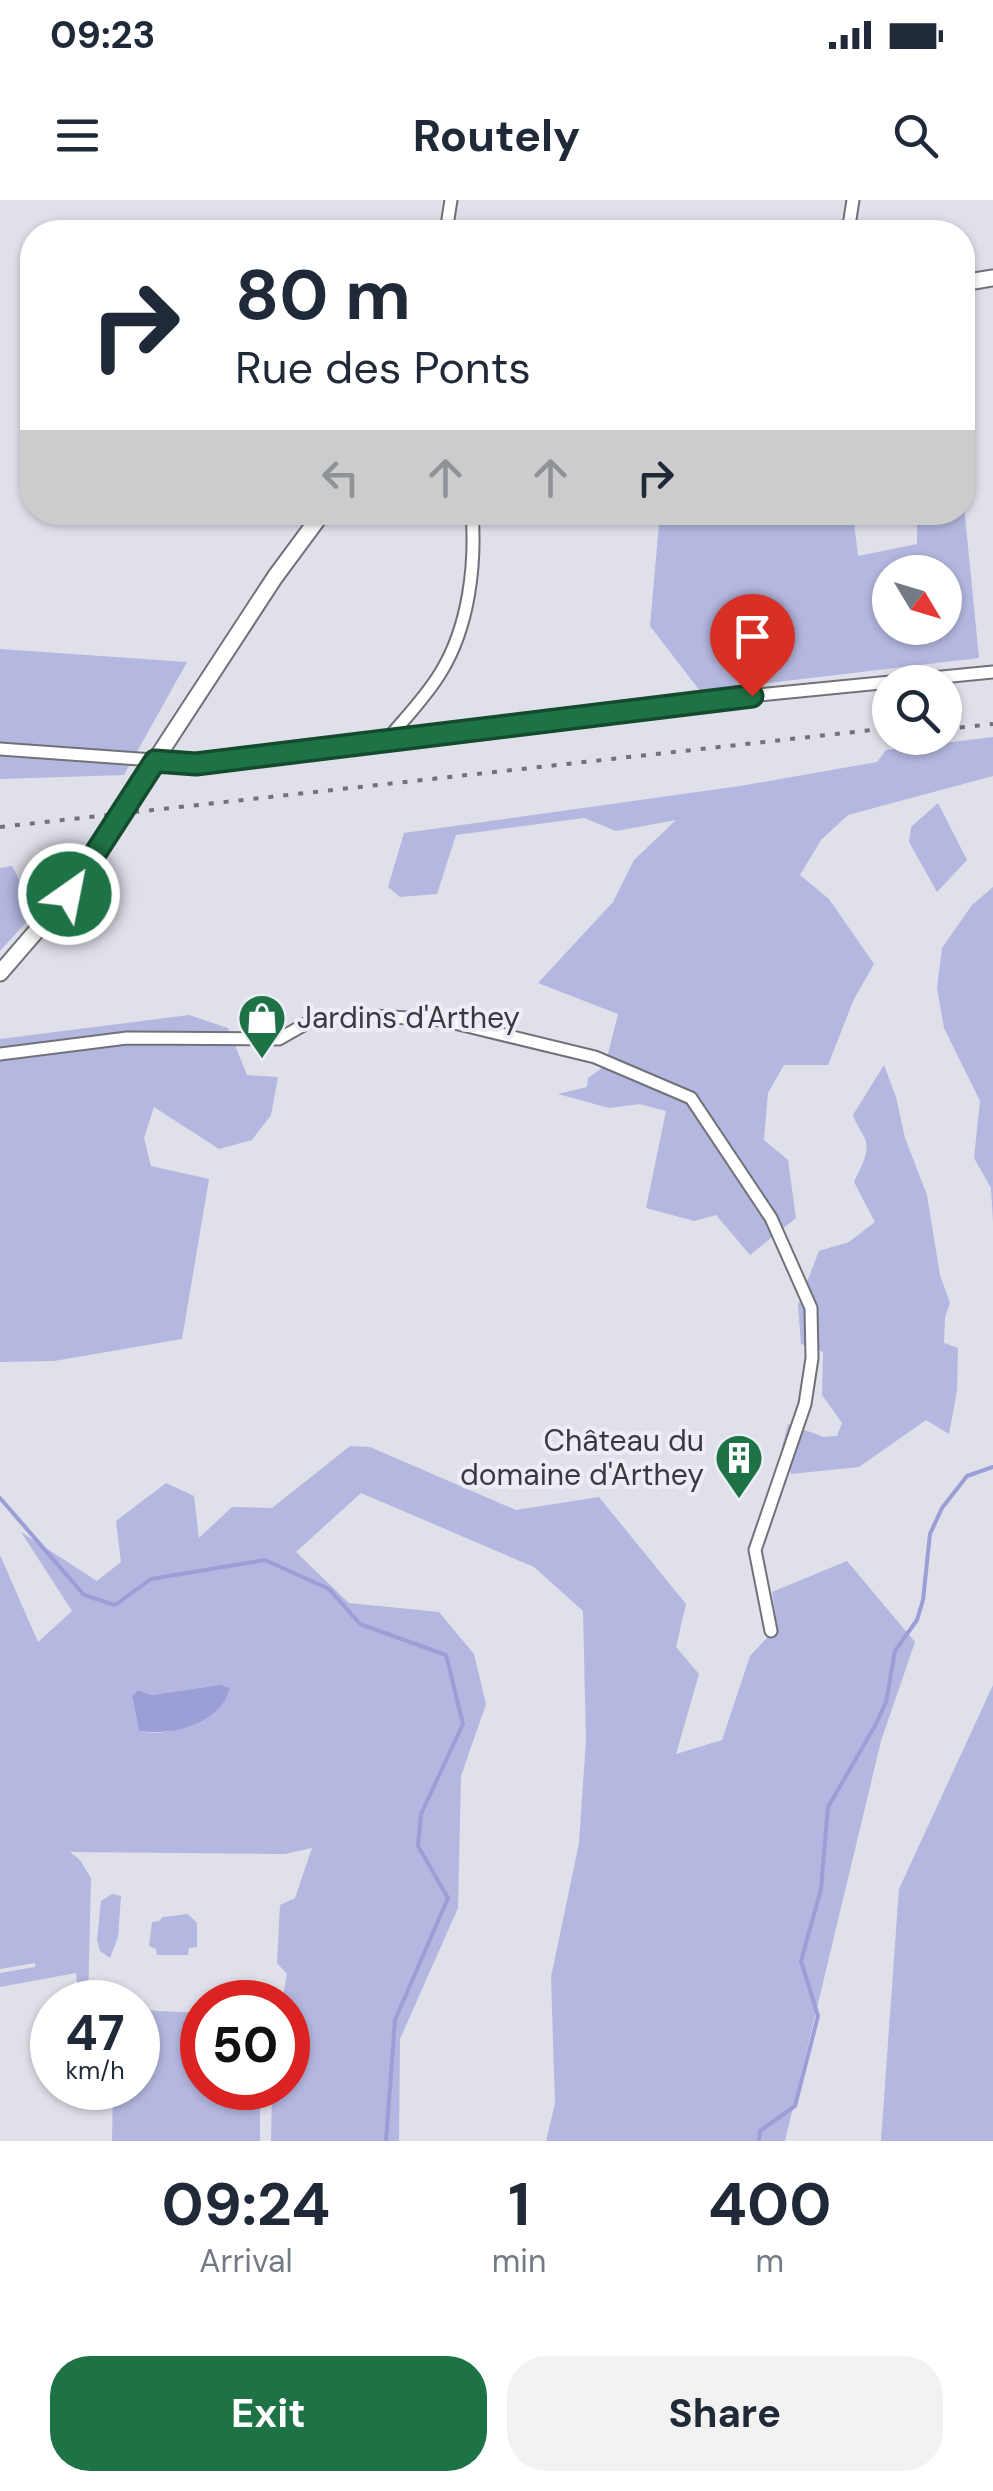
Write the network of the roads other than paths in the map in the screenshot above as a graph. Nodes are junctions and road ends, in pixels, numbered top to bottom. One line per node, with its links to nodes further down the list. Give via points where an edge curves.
1 (313, 525): 6 (main road)
2 (473, 525): 4 (street, via 474,561 460,627 442,670)
3 (993, 672): 4 (street)
4 (387, 740): 6 (street, via 196,764)
5 (0, 749): 6 (street)
6 (155, 761): 7 (main road, bridge, via 69,894)
7 (0, 972)
8 (0, 1054): 9 (street, via 127,1038 279,1039 316,1018 442,1020 595,1056 691,1098 772,1218 811,1308 805,1404 755,1550)
9 (772, 1631)

